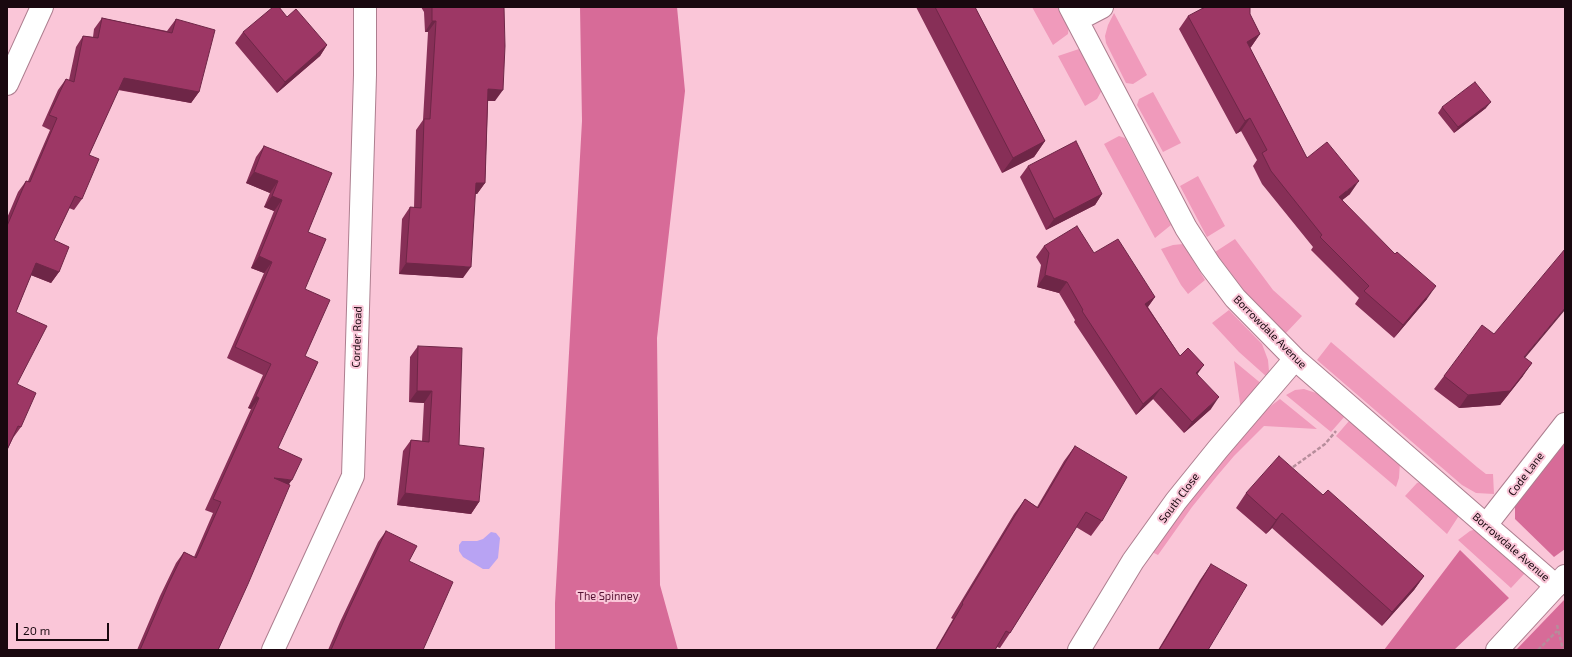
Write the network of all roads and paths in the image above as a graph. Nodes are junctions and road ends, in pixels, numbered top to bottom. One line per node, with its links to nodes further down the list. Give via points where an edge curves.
1 (42, 7): 5 (street)
2 (365, 7): 13 (street, Corder Road, via 353,476)
3 (1102, 7): 4 (street)
4 (1073, 14): 6 (street, Borrowdale Avenue, via 1186,228 1234,298)
5 (7, 84)
6 (1295, 359): 10 (street, Borrowdale Avenue); 14 (street, South Close, via 1172,506 1133,561)
7 (1565, 424): 10 (street, Code Lane)
8 (1331, 437): 9 (path)
9 (1293, 466)
10 (1486, 525): 11 (street, Borrowdale Avenue)
11 (1560, 581): 15 (street)
12 (1557, 630): 16 (path)
13 (273, 650)
14 (1079, 650)
15 (1497, 650)
16 (1538, 650)

